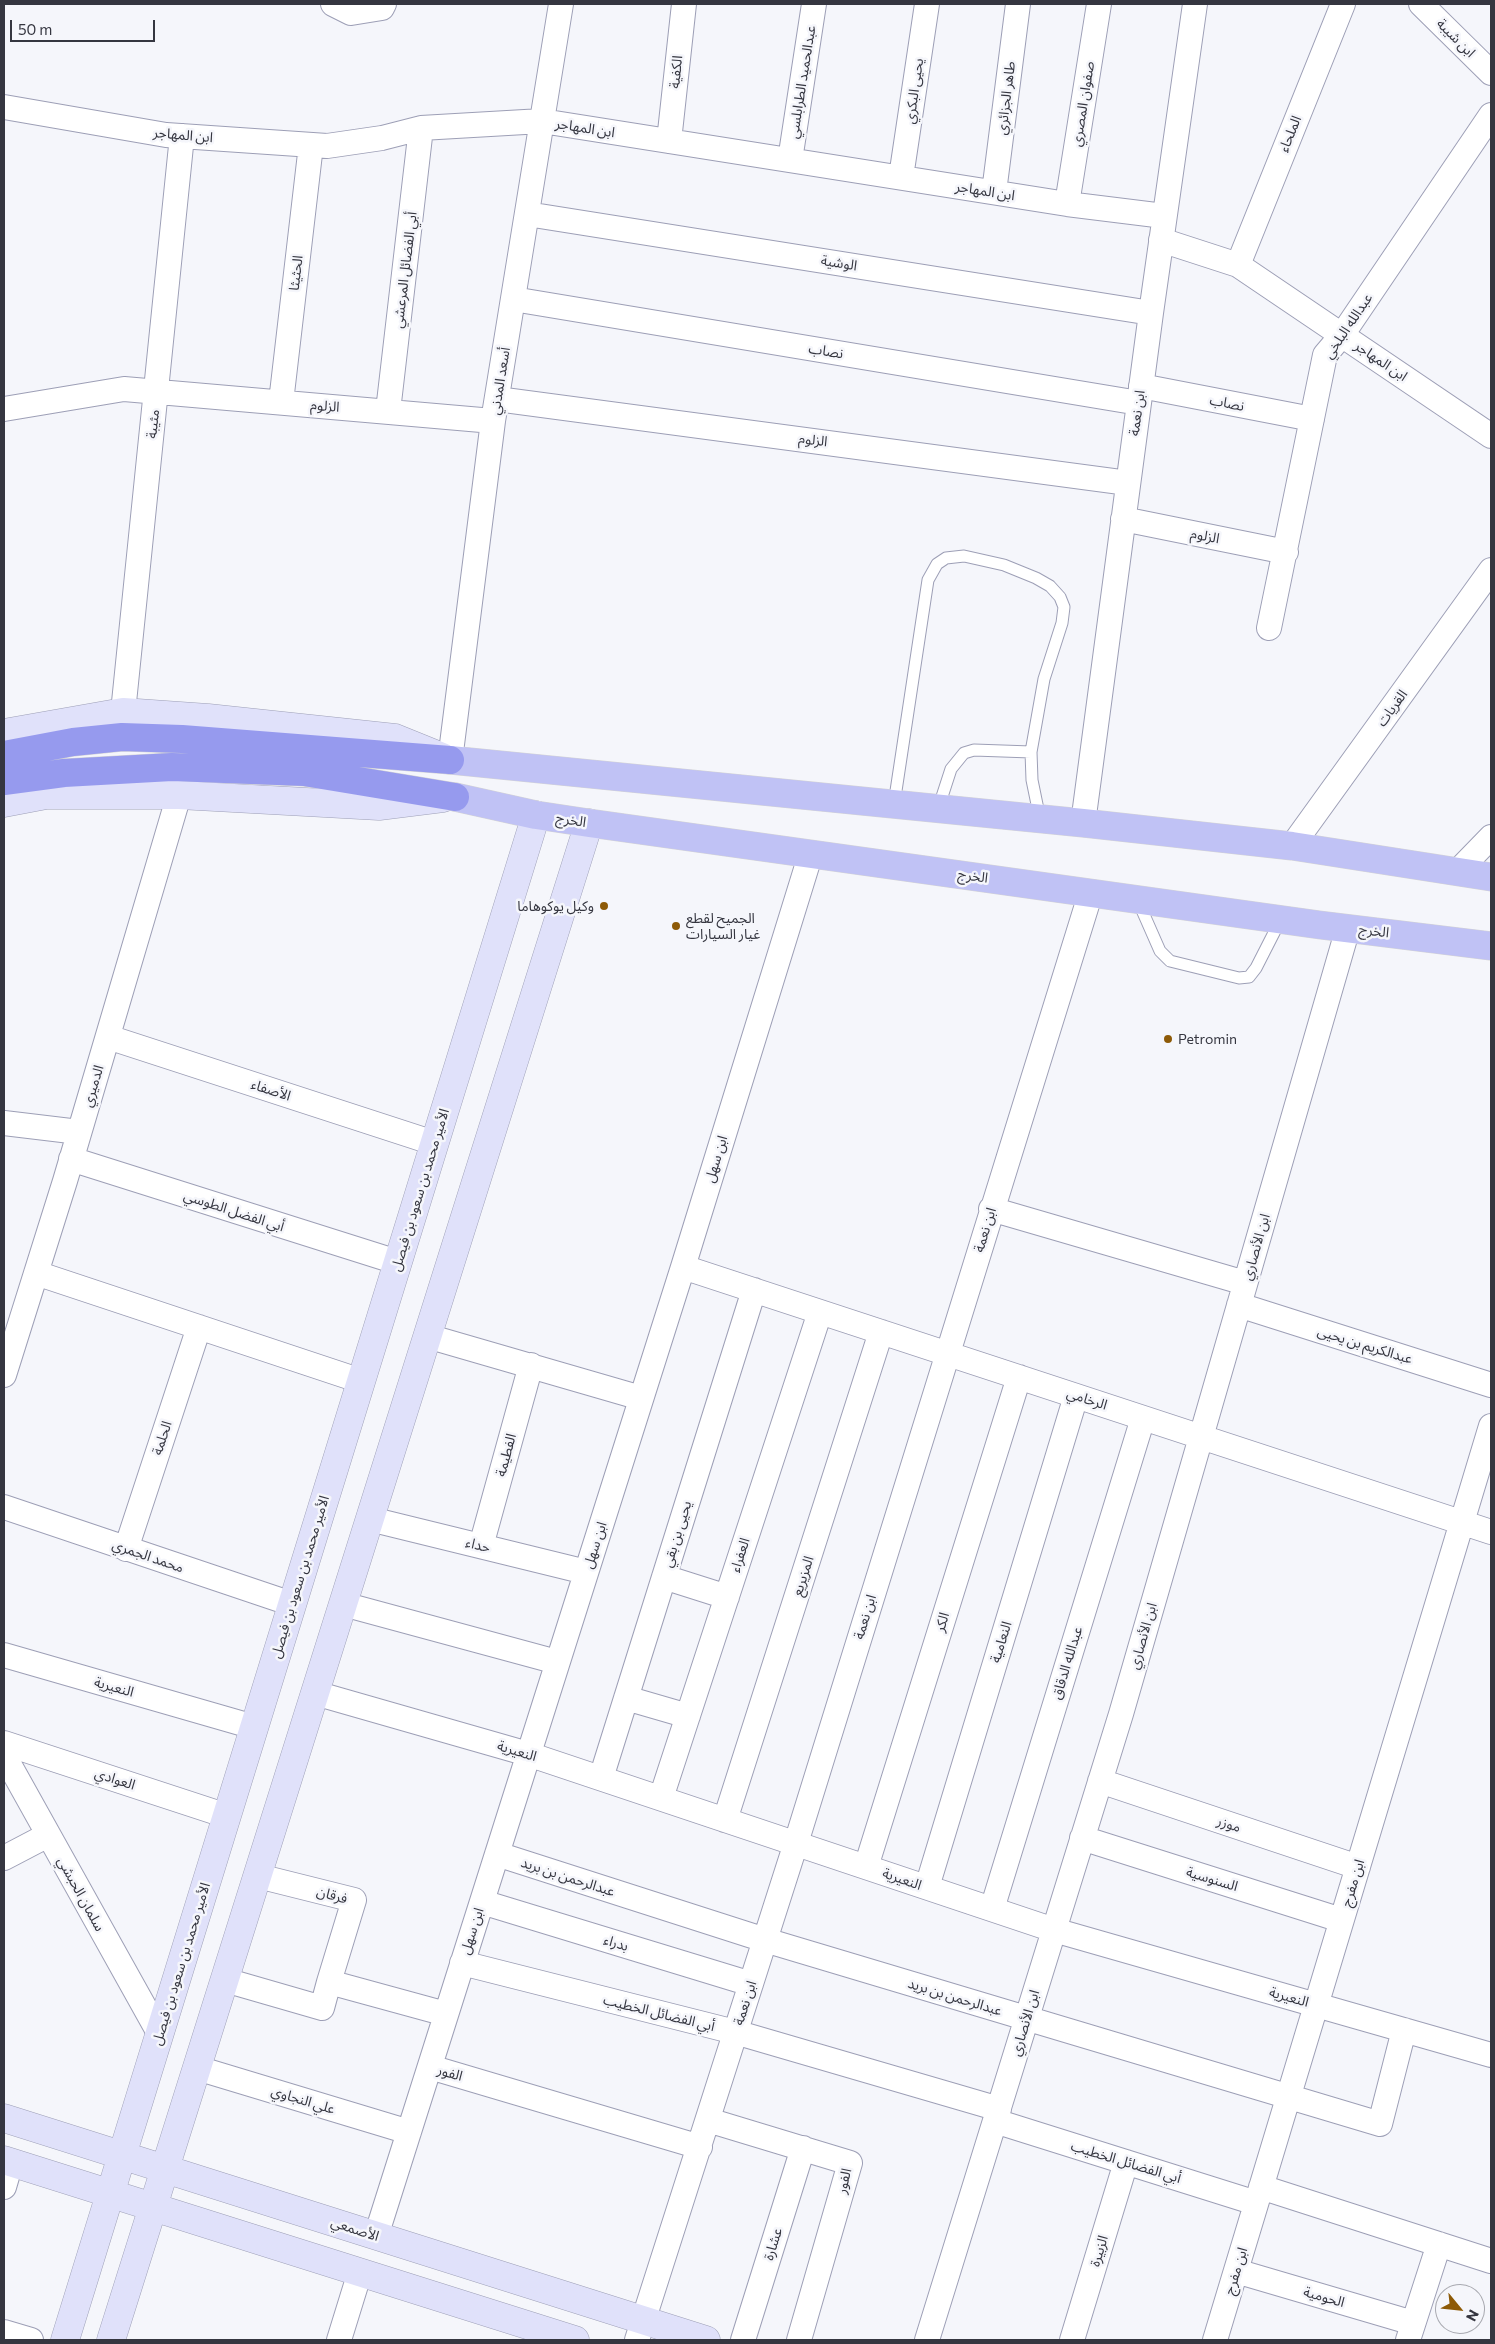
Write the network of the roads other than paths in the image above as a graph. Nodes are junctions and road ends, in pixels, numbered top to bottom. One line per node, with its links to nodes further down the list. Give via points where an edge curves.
1 (333, 4): 11 (street, via 352,13)
2 (561, 4): 15 (street, أسعد المدني)
3 (684, 4): 18 (street, الكفية)
4 (814, 4): 20 (street, عبدالحميد الطرابلسي)
5 (927, 4): 21 (street, يحيى البكري)
6 (1018, 4): 22 (street, طاهر الجزائري)
7 (1099, 4): 23 (street, صفوان المصري)
8 (1195, 4): 25 (street, ابن نعمة)
9 (1343, 4): 27 (street, الملحاء)
10 (1421, 4): 12 (street, ابن شيبة)
11 (383, 6)
12 (1491, 73)
13 (4, 107): 17 (street, ابن المهاجر)
14 (1491, 115): 30 (street, عبدالله البلخي)
15 (542, 121): 16 (street, ابن المهاجر); 18 (street, ابن المهاجر); 24 (street, أسعد المدني)
16 (421, 128): 19 (street, ابن المهاجر, via 382,138 327,146); 36 (street, أبي الفضائل المرعشي)
17 (182, 136): 19 (street, ابن المهاجر); 31 (street, مثيبة)
18 (669, 141): 20 (street, ابن المهاجر)
19 (312, 144): 33 (street, الحثيثا)
20 (790, 160): 21 (street, ابن المهاجر)
21 (902, 178): 22 (street, ابن المهاجر)
22 (994, 192): 23 (street, ابن المهاجر)
23 (1067, 204): 25 (street, ابن المهاجر)
24 (527, 214): 28 (street, أسعد المدني); 29 (street, الوشية)
25 (1164, 216): 26 (street, ابن نعمة)
26 (1160, 240): 27 (street, ابن المهاجر); 29 (street, ابن نعمة)
27 (1238, 265): 30 (street, ابن المهاجر)
28 (513, 299): 32 (street, نصاب); 35 (street, أسعد المدني)
29 (1151, 313): 32 (street, ابن نعمة)
30 (1342, 335): 37 (street, عبدالله البلخي, via 1325,355); 38 (street, ابن المهاجر)
31 (156, 392): 33 (street, الزلوم); 34 (street, الزلوم, via 124,389); 44 (street, مثيبة)
32 (1140, 395): 37 (street, نصاب); 39 (street, ابن نعمة)
33 (281, 402): 36 (street, الزلوم)
34 (4, 409)
35 (495, 410): 36 (street, الزلوم); 39 (street, الزلوم); 48 (street, أسعد المدني)
36 (388, 412)
37 (1312, 419): 41 (street, عبدالله البلخي)
38 (1491, 436)
39 (1128, 483): 40 (street, ابن نعمة)
40 (1123, 519): 41 (street, الزلوم); 59 (street, ابن نعمة)
41 (1286, 552): 43 (street, عبدالله البلخي)
42 (1491, 570): 61 (street, القريات)
43 (1269, 628)
44 (124, 712): 45 (street); 48 (street, via 395,738)
45 (4, 733)
46 (1031, 752): 54 (lane, via 1044,679 1062,623 1064,607 1060,597 1050,586 1004,565 964,556 946,558 930,574 925,593); 55 (lane, via 974,750 964,753 951,769); 57 (lane, via 1032,780)
47 (4, 755): 49 (highway, via 122,737 182,739)
48 (450, 760): 49 (highway); 54 (main road)
49 (306, 761): 50 (highway, via 64,773); 52 (highway)
50 (4, 780)
51 (179, 795): 52 (street, via 379,806); 53 (street, via 46,795); 70 (street, الدميري)
52 (455, 797): 56 (main road, الخرج)
53 (4, 802)
54 (894, 804): 55 (main road)
55 (938, 809): 57 (main road)
56 (536, 815): 58 (main road, الخرج); 73 (street, الأمير محمد بن سعود بن فيصل)
57 (1040, 819): 59 (main road)
58 (589, 823): 62 (main road, الخرج); 86 (street)
59 (1083, 823): 61 (main road)
60 (1491, 837): 63 (street)
61 (1292, 846): 63 (main road)
62 (810, 853): 65 (main road, الخرج); 77 (street, ابن سهل)
63 (1457, 872): 64 (main road)
64 (1491, 877)
65 (1091, 892): 66 (main road, الخرج); 75 (street, ابن نعمة)
66 (1137, 899): 67 (main road, الخرج); 67 (lane, via 1160,951 1170,961 1239,978 1249,976 1256,968)
67 (1281, 919): 68 (main road, الخرج)
68 (1348, 928): 69 (main road, الخرج); 79 (street, ابن الأنصاري)
69 (1491, 946)
70 (108, 1037): 72 (street, الدميري); 73 (street, الأصفاء)
71 (4, 1123): 72 (street)
72 (80, 1132): 74 (street, الدميري)
73 (434, 1142): 76 (street, الأمير محمد بن سعود بن فيصل)
74 (72, 1159): 76 (street, أبي الفضل الطوسي); 78 (street, الدميري)
75 (992, 1209): 79 (street); 87 (street, ابن نعمة)
76 (397, 1262): 91 (street, الأمير محمد بن سعود بن فيصل)
77 (683, 1267): 80 (street, الرخامي); 94 (street, ابن سهل)
78 (36, 1273): 83 (street); 84 (street, الدميري)
79 (1245, 1283): 81 (street, ابن الأنصاري)
80 (754, 1290): 82 (street, الرخامي); 105 (street, يحيى بن بقي)
81 (1239, 1305): 92 (street, عبدالكريم بن يحيى); 97 (street, ابن الأنصاري)
82 (820, 1312): 85 (street, الرخامي); 106 (street, العفراء)
83 (198, 1327): 91 (street); 103 (street, الحلمة)
84 (11, 1329): 89 (street, الدميري)
85 (881, 1332): 87 (street, الرخامي); 122 (street, المزيريع)
86 (427, 1336): 88 (street); 99 (street)
87 (946, 1353): 90 (street, الرخامي); 125 (street, ابن نعمة)
88 (532, 1365): 94 (street); 102 (street, الفطيمة)
89 (4, 1375)
90 (1019, 1377): 93 (street, الرخامي); 128 (street, الكر)
91 (361, 1381): 107 (street, الأمير محمد بن سعود بن فيصل)
92 (1491, 1385)
93 (1076, 1396): 95 (street, الرخامي); 131 (street, النعامية)
94 (641, 1398): 104 (street, ابن سهل)
95 (1142, 1418): 97 (street, الرخامي); 133 (street, عبدالله الدقاق)
96 (1491, 1426): 100 (street, ابن مفرج)
97 (1201, 1437): 100 (street, الرخامي); 119 (street, ابن الأنصاري)
98 (4, 1507): 103 (street, محمد الجمري)
99 (370, 1519): 102 (street, حداء); 108 (street)
100 (1462, 1522): 101 (street, الرخامي); 129 (street, ابن مفرج)
101 (1491, 1532)
102 (481, 1546): 104 (street, حداء)
103 (126, 1548): 107 (street, محمد الجمري)
104 (586, 1572): 110 (street, ابن سهل)
105 (664, 1577): 106 (street); 112 (street, يحيى بن بقي)
106 (726, 1597): 113 (street, العفراء)
107 (292, 1604): 114 (street, الأمير محمد بن سعود بن فيصل)
108 (343, 1604): 110 (street); 111 (street)
109 (4, 1655): 114 (street, النعيرية)
110 (558, 1662): 116 (street, ابن سهل)
111 (315, 1693): 116 (street, النعيرية); 130 (street)
112 (626, 1698): 113 (street); 118 (street, يحيى بن بقي)
113 (688, 1716): 120 (street, العفراء)
114 (254, 1727): 121 (street, الأمير محمد بن سعود بن فيصل)
115 (4, 1743): 121 (street, العوادي)
116 (528, 1754): 118 (street, النعيرية); 126 (street, ابن سهل)
117 (4, 1755): 123 (street, سلمان الحبشي)
118 (601, 1778): 120 (street, النعيرية)
119 (1100, 1781): 124 (street, ابن الأنصاري); 129 (street, موزر)
120 (661, 1798): 122 (street, النعيرية)
121 (226, 1816): 146 (street, الأمير محمد بن سعود بن فيصل)
122 (726, 1820): 125 (street, النعيرية)
123 (48, 1835): 127 (street); 146 (street, سلمان الحبشي)
124 (1082, 1838): 134 (street, السنوسية); 135 (street, ابن الأنصاري)
125 (796, 1843): 128 (street, النعيرية); 136 (street, ابن نعمة)
126 (496, 1854): 132 (street, ابن سهل); 136 (street, عبدالرحمن بن بريد)
127 (4, 1858)
128 (866, 1867): 131 (street, النعيرية)
129 (1358, 1867): 134 (street, ابن مفرج)
130 (258, 1876): 138 (street); 139 (street, فرقان, via 354,1900)
131 (927, 1887): 133 (street, النعيرية)
132 (482, 1902): 137 (street, ابن سهل); 140 (street, بدراء)
133 (992, 1909): 135 (street, النعيرية)
134 (1342, 1920): 141 (street, ابن مفرج)
135 (1054, 1930): 141 (street, النعيرية); 143 (street, ابن الأنصاري)
136 (764, 1940): 140 (street, ابن نعمة); 143 (street, عبدالرحمن بن بريد)
137 (462, 1963): 142 (street, ابن سهل); 145 (street, أبي الفضائل الخطيب)
138 (225, 1980): 139 (street, فرقان, via 322,2008); 149 (street)
139 (328, 1982): 142 (street)
140 (751, 1984): 145 (street, ابن نعمة)
141 (1316, 2004): 144 (street, النعيرية); 150 (street, ابن مفرج)
142 (446, 2014): 148 (street, ابن سهل)
143 (1026, 2019): 150 (street, عبدالرحمن بن بريد); 151 (street, ابن الأنصاري)
144 (1404, 2030): 147 (street, النعيرية); 150 (street, عبدالرحمن بن بريد, via 1380,2124)
145 (735, 2032): 151 (street, أبي الفضائل الخطيب); 153 (street, ابن نعمة)
146 (159, 2033): 157 (street, الأمير محمد بن سعود بن فيصل)
147 (1491, 2055)
148 (430, 2067): 154 (street, ابن سهل); 155 (street, الفور)
149 (197, 2068): 154 (street, علي النجاوي); 159 (street)
150 (1288, 2097): 162 (street, ابن مفرج)
151 (997, 2115): 158 (street, أبي الفضائل الخطيب); 180 (street, ابن الأنصاري)
152 (4, 2118): 157 (street, الأصمعي)
153 (708, 2120): 155 (street, ابن نعمة); 156 (street, الفور)
154 (408, 2132): 164 (street, ابن سهل)
155 (700, 2147): 169 (street, ابن نعمة)
156 (803, 2148): 178 (street, عشارة); 179 (street, الفور, via 850,2163)
157 (122, 2155): 159 (street, الأصمعي); 161 (street, الأمير محمد بن سعود بن فيصل)
158 (1126, 2162): 162 (street, أبي الفضائل الخطيب); 181 (street, الزبيرة)
159 (165, 2169): 163 (street); 164 (street, الأصمعي)
160 (6, 2170): 161 (street)
161 (110, 2193): 163 (street); 173 (street, الأمير محمد بن سعود بن فيصل)
162 (1259, 2195): 165 (street, أبي الفضائل الخطيب); 167 (street, ابن مفرج)
163 (153, 2207): 168 (street); 174 (street)
164 (376, 2236): 169 (street, الأصمعي)
165 (1439, 2244): 166 (street, أبي الفضائل الخطيب); 171 (street)
166 (1491, 2261)
167 (1236, 2271): 171 (street, الحومية); 182 (street, ابن مفرج)
168 (360, 2272): 175 (street); 176 (street)
169 (640, 2330): 177 (street, الأصمعي)
170 (4, 2332): 172 (street)
171 (1410, 2332)
172 (31, 2340)
173 (65, 2340)
174 (114, 2340)
175 (340, 2340)
176 (575, 2340)
177 (706, 2340)
178 (743, 2340)
179 (798, 2340)
180 (927, 2340)
181 (1072, 2340)
182 (1215, 2340)

